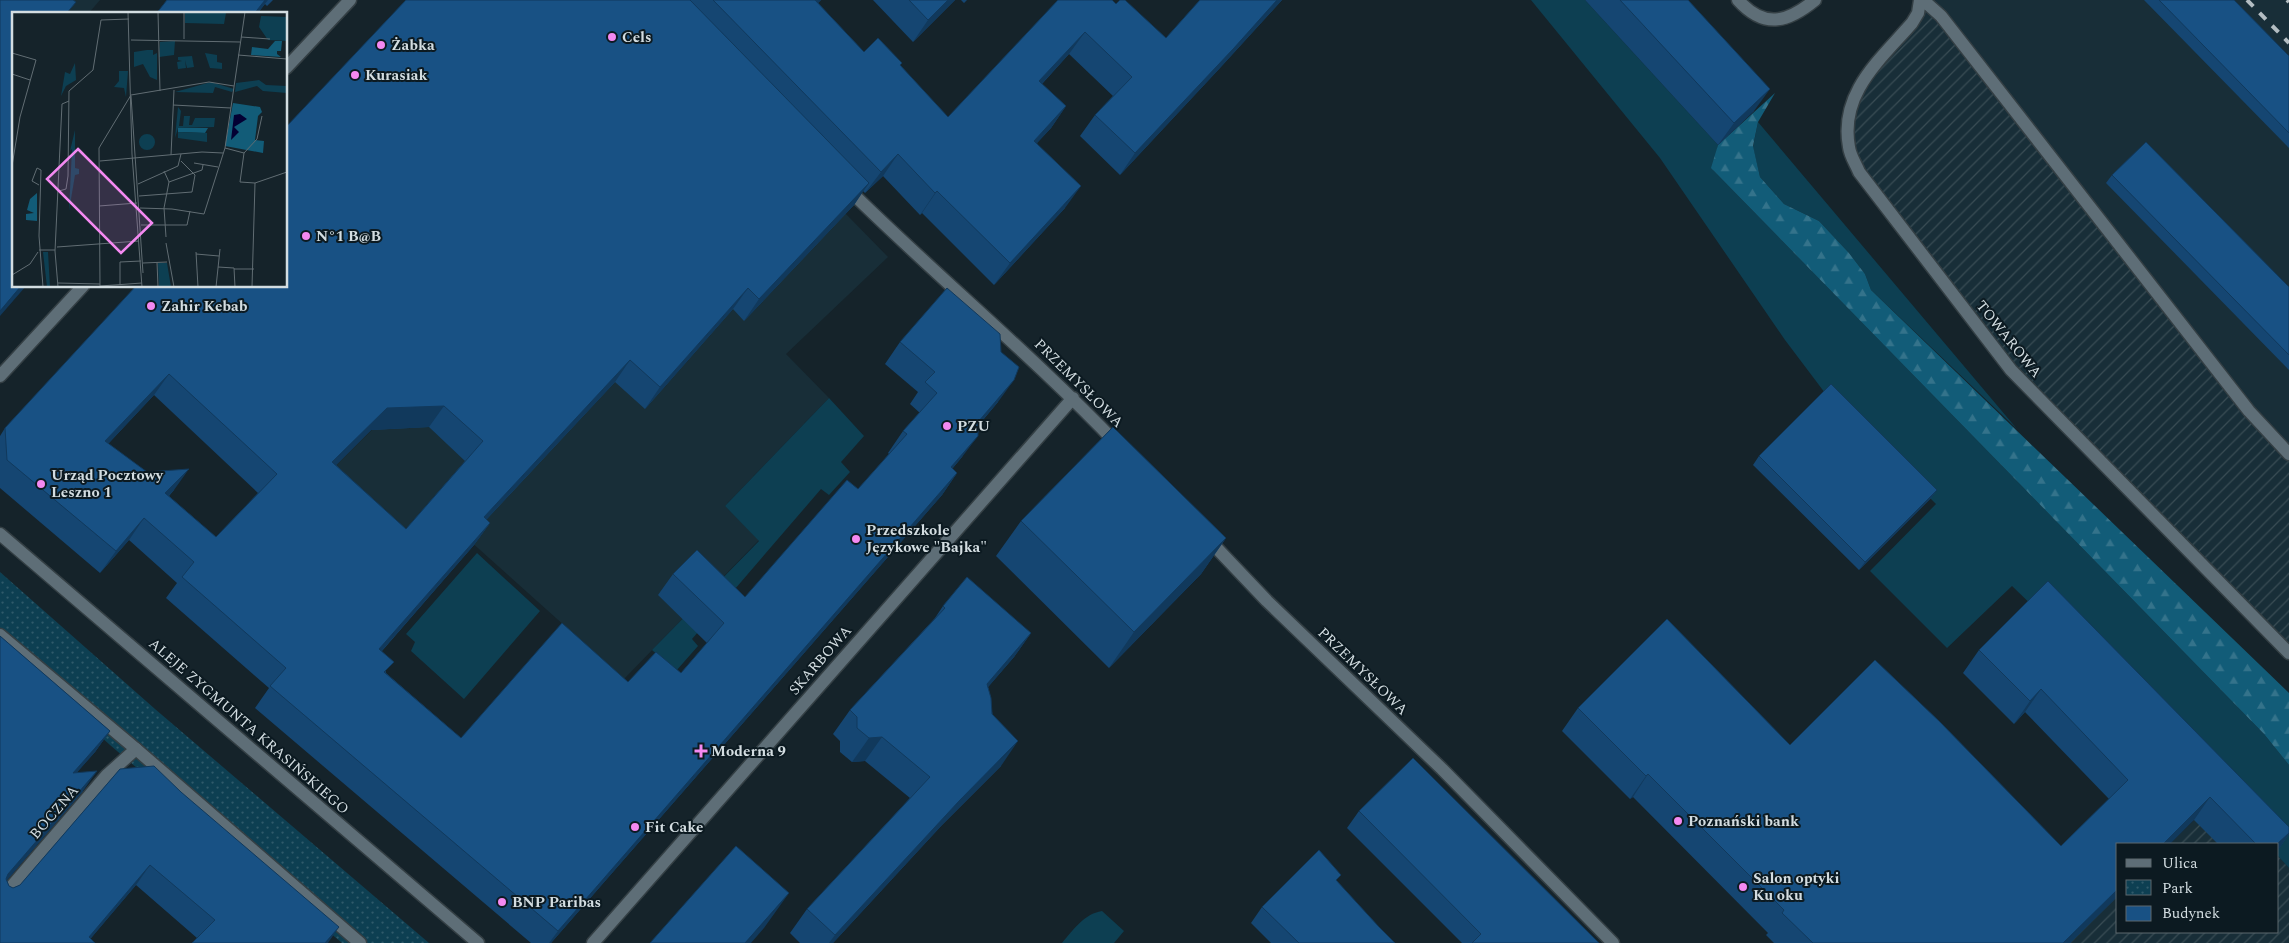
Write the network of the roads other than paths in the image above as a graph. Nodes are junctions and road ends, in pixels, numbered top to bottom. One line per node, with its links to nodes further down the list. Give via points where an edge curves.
1 (350, 0): 5 (street)
2 (1738, 0): 3 (street, via 1755,15 1780,20 1793,16)
3 (1815, 0)
4 (1921, 0): 11 (street, TOWAROWA, via 1942,16 2249,410); 15 (street, TOWAROWA, via 1912,23 1865,78 1852,99 1846,124 1849,149 1859,172 2011,370)
5 (288, 66)
6 (835, 175): 9 (street, PRZEMYSŁOWA)
7 (81, 288): 8 (street)
8 (0, 376)
9 (1073, 398): 10 (street, PRZEMYSŁOWA); 20 (street, SKARBOWA)
10 (1126, 454)
11 (2289, 454)
12 (1200, 531): 21 (street, PRZEMYSŁOWA)
13 (0, 534): 19 (street, ALEJE ZYGMUNTA KRASIŃSKIEGO)
14 (0, 636): 16 (street)
15 (2289, 654)
16 (136, 749): 17 (street, BOCZNA, via 108,776); 18 (street)
17 (0, 900)
18 (360, 943)
19 (478, 943)
20 (593, 943)
21 (1613, 943)

